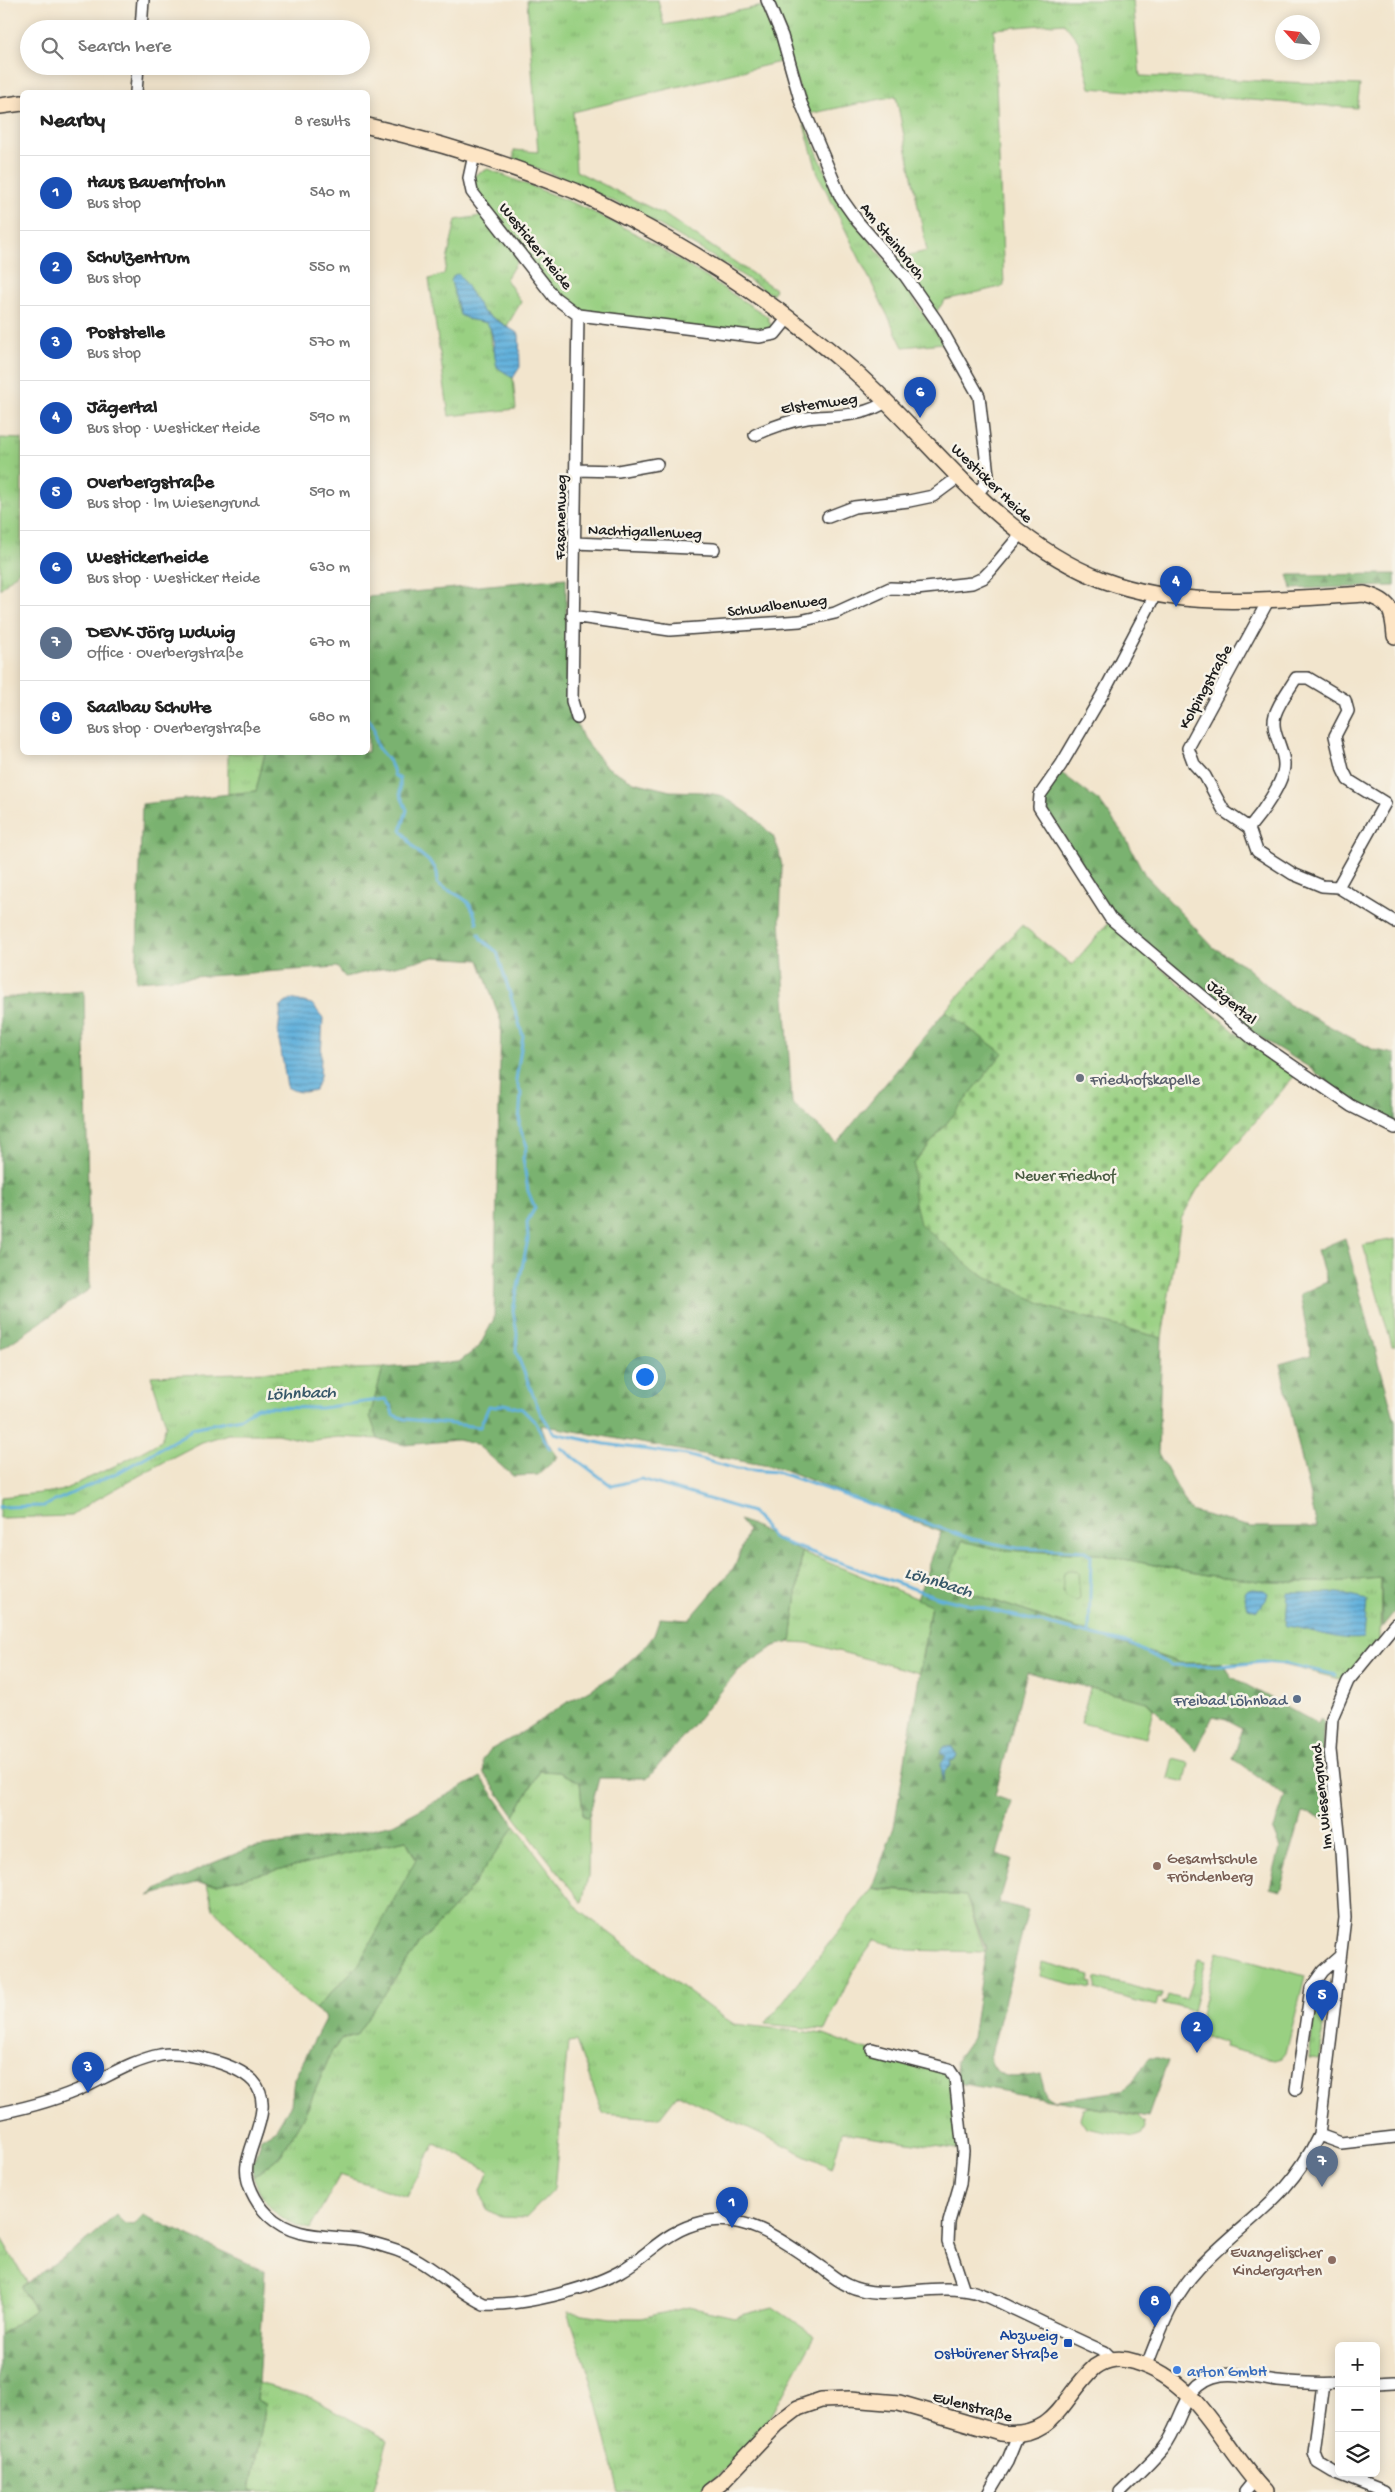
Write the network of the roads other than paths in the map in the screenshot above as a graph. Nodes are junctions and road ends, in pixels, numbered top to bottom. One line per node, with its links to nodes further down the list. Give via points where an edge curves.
1 (143, 0): 3 (street)
2 (767, 0): 17 (street, Am Steinbruch, via 782,36 801,103 840,198 926,305 979,396 988,475)
3 (142, 20)
4 (137, 75): 5 (street)
5 (136, 90)
6 (20, 104): 7 (street)
7 (0, 106)
8 (370, 127): 9 (street, Westicker Heide)
9 (474, 155): 10 (street, Westicker Heide, via 469,178 472,192 554,296); 11 (street, Westicker Heide, via 578,192 650,229 716,267)
10 (578, 315): 11 (street, via 759,337 775,334); 15 (street, Fasanenweg)
11 (788, 318): 12 (street, Westicker Heide)
12 (886, 401): 13 (street, Elsternweg, via 860,414 806,418 775,425); 16 (street, Westicker Heide)
13 (755, 435)
14 (657, 464): 15 (street, via 618,471)
15 (576, 470): 20 (street, Fasanenweg)
16 (960, 476): 17 (street, Westicker Heide); 18 (street, via 933,496 860,506)
17 (977, 494): 19 (street, Westicker Heide)
18 (828, 517)
19 (1021, 534): 22 (street, Westicker Heide, via 1056,558 1088,574); 24 (street, Schwalbenweg, via 991,570 972,583 916,589 890,588 835,614 800,621 670,630)
20 (575, 543): 21 (street, Nachtigallenweg); 24 (street, Fasanenweg)
21 (714, 549)
22 (1155, 595): 23 (street, Westicker Heide, via 1208,601); 30 (street, Jägertal, via 1105,690 1061,766 1040,795 1039,807 1110,918 1252,1038 1351,1106)
23 (1269, 599): 25 (street, Westicker Heide, via 1364,594 1378,598 1388,605 1393,615); 27 (street, Kolpingstraße, via 1188,748 1194,764 1205,776 1224,812)
24 (572, 616): 26 (street, Fasanenweg, via 572,701)
25 (1395, 636)
26 (577, 718)
27 (1249, 828): 28 (street, via 1257,850 1264,855 1293,874 1322,886); 28 (street, via 1260,816 1282,775 1284,764 1274,716 1296,678 1308,678 1346,700 1348,711 1335,736 1343,770 1348,780 1385,803)
28 (1338, 887): 29 (street)
29 (1395, 922)
30 (1395, 1128)
31 (1395, 1624): 32 (street, Im Wiesengrund, via 1348,1681 1332,1718 1330,1750 1344,1887)
32 (1340, 1957): 34 (street, via 1323,1971 1311,1988); 36 (street, Im Wiesengrund)
33 (872, 2049): 38 (street, via 949,2069 955,2078 963,2151 948,2242)
34 (1296, 2089)
35 (0, 2113): 38 (street, via 58,2098 138,2062 159,2056 181,2055 226,2065 253,2081 262,2103 262,2117 246,2165 247,2176 250,2187 279,2225 313,2236 361,2240 405,2253 484,2304 552,2295 592,2284 620,2271 668,2235 686,2226 722,2220 763,2230 846,2285 865,2292)
36 (1319, 2135): 37 (street, via 1341,2143); 40 (street, Im Wiesengrund, via 1308,2158 1287,2187 1199,2268 1184,2287 1171,2308)
37 (1395, 2138)
38 (964, 2290): 39 (street, via 993,2299 1105,2352)
39 (1112, 2359): 40 (street); 46 (street, Eulenstraße, via 1090,2372 1039,2429)
40 (1147, 2365): 45 (street)
41 (1395, 2382): 42 (street)
42 (1380, 2383)
43 (1323, 2384): 44 (street); 45 (street, via 1222,2374 1200,2383); 52 (street, via 1314,2452 1318,2463)
44 (1335, 2384)
45 (1190, 2394): 47 (street, via 1222,2435); 50 (street, via 1162,2450)
46 (1018, 2435): 48 (street, Eulenstraße, via 1001,2433 900,2403 821,2400 798,2408 776,2424); 49 (street)
47 (1250, 2486): 51 (street)
48 (709, 2492)
49 (989, 2492)
50 (1120, 2492)
51 (1265, 2492)
52 (1384, 2492)

